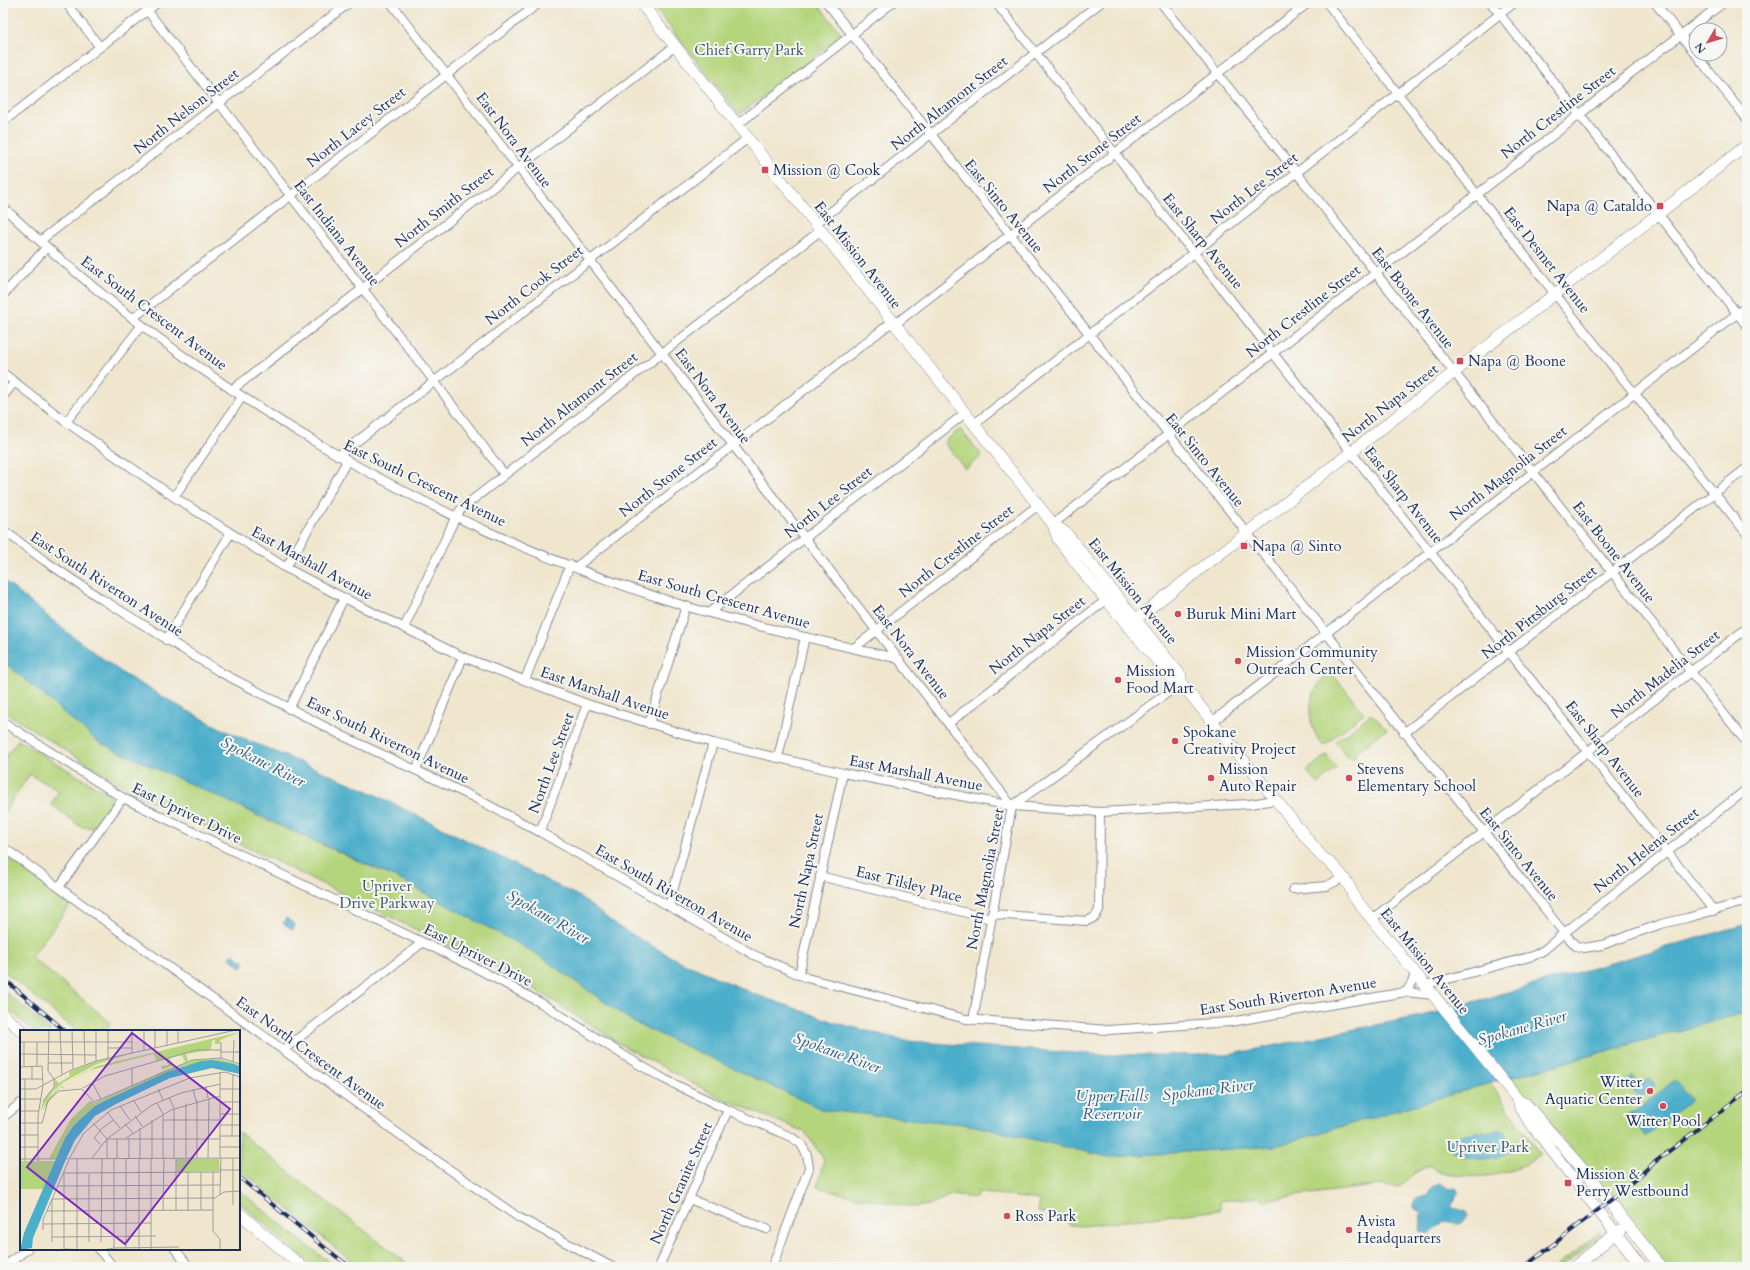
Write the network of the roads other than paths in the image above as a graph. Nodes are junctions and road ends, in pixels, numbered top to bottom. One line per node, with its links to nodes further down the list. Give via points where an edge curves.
1 (66, 3): 23 (street)
2 (157, 3): 18 (street)
3 (349, 3): 28 (street, North Nelson Street)
4 (391, 3): 26 (street, East Nora Avenue)
5 (540, 3): 26 (street, North Lacey Street)
6 (641, 3): 22 (main road, East Mission Avenue)
7 (826, 3): 20 (street, East Sinto Avenue)
8 (892, 3): 20 (street)
9 (996, 3): 24 (street, East Sharp Avenue)
10 (1100, 3): 24 (street, North Altamont Street)
11 (1161, 3): 25 (street, East Boone Avenue)
12 (1308, 3): 25 (street, North Stone Street)
13 (1327, 3): 27 (street, East Desmet Avenue)
14 (1491, 3): 19 (street)
15 (1514, 3): 19 (street, North Lee Street)
16 (1655, 3): 21 (street)
17 (1723, 3): 21 (street, North Crestline Street)
18 (147, 10): 23 (street); 28 (street, East Indiana Avenue)
19 (1500, 14): 27 (street, North Lee Street); 29 (street)
20 (852, 35): 32 (street); 33 (street, East Sinto Avenue)
21 (1681, 35): 29 (street, North Crestline Street); 30 (street)
22 (675, 46): 32 (main road, East Mission Avenue); 37 (street, North Smith Street)
23 (100, 47): 31 (street)
24 (1036, 54): 33 (street, North Altamont Street); 36 (street, East Sharp Avenue)
25 (1217, 73): 36 (street, North Stone Street); 38 (street, East Boone Avenue)
26 (447, 75): 37 (street, East Nora Avenue); 40 (street, North Lacey Street)
27 (1398, 93): 38 (street, North Lee Street); 39 (street, East Desmet Avenue)
28 (218, 104): 40 (street, East Indiana Avenue); 45 (street, North Nelson Street)
29 (1579, 115): 39 (street, North Crestline Street); 42 (street)
30 (1747, 119)
31 (3, 122)
32 (737, 125): 34 (main road, East Mission Avenue)
33 (930, 135): 43 (street, North Altamont Street); 44 (street, East Sinto Avenue)
34 (748, 138): 43 (main road, East Mission Avenue); 47 (street, North Cook Street)
35 (1747, 146): 42 (main road, North Napa Street)
36 (1114, 153): 44 (street, North Stone Street); 46 (street, East Sharp Avenue)
37 (518, 167): 47 (street, East Nora Avenue); 49 (street, North Smith Street)
38 (1296, 172): 46 (street, North Lee Street); 48 (street, East Boone Avenue)
39 (1477, 193): 48 (street, North Crestline Street); 50 (street, East Desmet Avenue)
40 (290, 196): 49 (street, East Indiana Avenue); 54 (street, North Lacey Street)
41 (3, 207): 45 (street, East South Crescent Avenue)
42 (1658, 215): 50 (main road, North Napa Street); 53 (street)
43 (817, 228): 55 (main road, East Mission Avenue); 59 (street, North Altamont Street)
44 (1010, 234): 55 (street, North Stone Street); 58 (street, East Sinto Avenue)
45 (44, 244): 51 (street, North Nelson Street); 54 (street, East South Crescent Avenue)
46 (1194, 253): 58 (street, North Lee Street); 60 (street, East Sharp Avenue)
47 (590, 260): 59 (street, East Nora Avenue); 63 (street, North Cook Street)
48 (1375, 273): 60 (street, North Crestline Street); 62 (street, East Boone Avenue)
49 (362, 288): 63 (street, East Indiana Avenue); 65 (street, North Smith Street)
50 (1555, 294): 62 (main road, North Napa Street); 66 (street, East Desmet Avenue)
51 (3, 295)
52 (1747, 306): 53 (street, North Magnolia Street)
53 (1738, 314): 57 (street); 66 (street, North Magnolia Street)
54 (133, 318): 56 (street, East South Crescent Avenue)
55 (893, 324): 69 (main road, East Mission Avenue); 73 (street, North Stone Street)
56 (142, 325): 65 (street, East South Crescent Avenue); 70 (street)
57 (1747, 326)
58 (1088, 334): 71 (street, North Lee Street); 72 (street, East Sinto Avenue)
59 (662, 352): 73 (street, East Nora Avenue); 79 (street, North Altamont Street)
60 (1273, 352): 72 (street, North Crestline Street); 74 (street, East Sharp Avenue)
61 (3, 373): 64 (street, East Marshall Avenue)
62 (1454, 373): 74 (main road, North Napa Street); 78 (street, East Boone Avenue)
63 (434, 381): 75 (street, North Cook Street); 79 (street, East Indiana Avenue)
64 (14, 383): 67 (street); 70 (street, East Marshall Avenue)
65 (232, 390): 68 (street, East South Crescent Avenue)
66 (1634, 393): 78 (street, North Magnolia Street); 80 (street, East Desmet Avenue)
67 (3, 396)
68 (242, 397): 75 (street, East South Crescent Avenue); 81 (street)
69 (964, 414): 71 (main road, East Mission Avenue); 89 (street, North Lee Street)
70 (66, 422): 81 (street, East Marshall Avenue)
71 (973, 425): 82 (main road, East Mission Avenue)
72 (1167, 435): 84 (street, North Crestline Street); 87 (street, East Sinto Avenue)
73 (733, 445): 89 (street, East Nora Avenue); 91 (street, North Stone Street)
74 (1352, 452): 87 (main road, North Napa Street); 90 (street, East Sharp Avenue)
75 (338, 456): 76 (street, East South Crescent Avenue)
76 (347, 461): 83 (street, East South Crescent Avenue); 92 (street)
77 (1747, 468): 80 (street, North Pittsburg Street)
78 (1533, 472): 90 (street, North Magnolia Street); 93 (street, East Boone Avenue)
79 (504, 474): 83 (street, North Altamont Street, via 462,508)
80 (1715, 493): 88 (street, East Desmet Avenue); 93 (street, North Pittsburg Street)
81 (174, 498): 86 (street, East Marshall Avenue)
82 (1037, 506): 84 (main road, East Mission Avenue); 102 (street, North Crestline Street)
83 (456, 516): 91 (street, East South Crescent Avenue); 100 (street, North Altamont Street)
84 (1053, 524): 95 (main road, East Mission Avenue, via 1058,539); 98 (main road, East Mission Avenue, via 1066,533)
85 (3, 530): 105 (street, East South Riverton Avenue, via 80,585)
86 (230, 534): 92 (street, East Marshall Avenue); 105 (street)
87 (1247, 534): 98 (main road, North Napa Street); 103 (street, East Sinto Avenue)
88 (1747, 534)
89 (805, 538): 97 (street, North Lee Street); 102 (street, East Nora Avenue)
90 (1431, 551): 103 (street, North Magnolia Street); 107 (street, East Sharp Avenue)
91 (573, 566): 96 (street, East South Crescent Avenue); 111 (street)
92 (286, 568): 94 (street, East Marshall Avenue)
93 (1612, 572): 107 (street, North Pittsburg Street); 110 (street, East Boone Avenue)
94 (344, 598): 100 (street, East Marshall Avenue); 114 (street)
95 (1106, 600): 99 (main road, East Mission Avenue); 117 (street, North Napa Street)
96 (686, 606): 97 (street, East South Crescent Avenue); 118 (street)
97 (710, 612): 104 (street, East South Crescent Avenue)
98 (1136, 619): 99 (main road, North Napa Street); 112 (main road, East Mission Avenue, via 1181,676)
99 (1127, 626): 112 (main road, East Mission Avenue, via 1174,681)
100 (404, 628): 108 (street, East Marshall Avenue)
101 (1747, 628): 110 (street, North Madelia Street)
102 (877, 630): 106 (street, North Crestline Street); 109 (street, East Nora Avenue)
103 (1326, 634): 116 (street, North Magnolia Street); 119 (street, East Sinto Avenue)
104 (805, 637): 106 (street, East South Crescent Avenue); 123 (street)
105 (166, 640): 114 (street, East South Riverton Avenue)
106 (854, 648): 109 (street, East South Crescent Avenue)
107 (1510, 651): 119 (street, North Pittsburg Street); 122 (street, East Sharp Avenue)
108 (463, 656): 111 (street, East Marshall Avenue); 124 (street)
109 (899, 658): 117 (street, East Nora Avenue)
110 (1691, 671): 121 (street, East Boone Avenue); 122 (street, North Madelia Street)
111 (524, 680): 113 (street, East Marshall Avenue)
112 (1180, 683): 116 (main road, East Mission Avenue); 129 (street, North Magnolia Street)
113 (587, 704): 118 (street, East Marshall Avenue); 131 (street, North Lee Street)
114 (289, 709): 124 (street, East South Riverton Avenue)
115 (3, 722): 127 (street, East Upriver Drive)
116 (1212, 722): 128 (main road, East Mission Avenue)
117 (948, 723): 129 (street, East Nora Avenue)
118 (649, 724): 120 (street, East Marshall Avenue)
119 (1404, 733): 132 (street, East Sinto Avenue)
120 (713, 743): 123 (street, East Marshall Avenue); 142 (street)
121 (1747, 743)
122 (1589, 752): 132 (street, North Madelia Street); 134 (street, East Sharp Avenue)
123 (778, 758): 125 (street, East Marshall Avenue)
124 (416, 770): 131 (street, East South Riverton Avenue)
125 (843, 773): 129 (street, East Marshall Avenue); 136 (street, North Napa Street)
126 (1747, 789): 134 (street, North Helena Street)
127 (123, 798): 138 (street); 147 (street, East Upriver Drive)
128 (1275, 800): 130 (street, East Marshall Avenue, via 1250,804); 135 (main road, East Mission Avenue)
129 (1012, 806): 130 (street, East Marshall Avenue); 144 (street, North Magnolia Street)
130 (1100, 812): 144 (street, East Tilsley Place, via 1098,910 1095,917 1087,921)
131 (540, 832): 142 (street, East South Riverton Avenue)
132 (1484, 833): 145 (street, North Madelia Street); 146 (street, East Sinto Avenue)
133 (3, 846): 138 (street, East North Crescent Avenue)
134 (1667, 851): 143 (street, East Sharp Avenue); 146 (street, North Helena Street)
135 (1322, 857): 137 (main road, East Mission Avenue, via 1323,865); 140 (main road, East Mission Avenue, via 1328,860 1352,889)
136 (820, 876): 144 (street, East Tilsley Place); 149 (street, North Napa Street)
137 (1337, 882): 139 (street, via 1326,886); 140 (main road, East Mission Avenue)
138 (59, 887): 156 (street, East North Crescent Avenue)
139 (1292, 889)
140 (1353, 896): 145 (main road, East Mission Avenue)
141 (1747, 901): 143 (street, East Sinto Avenue)
142 (670, 906): 149 (street, East South Riverton Avenue, via 754,955)
143 (1714, 911): 146 (street, East Sinto Avenue, via 1661,924 1592,947 1576,946)
144 (992, 917): 154 (street, North Magnolia Street)
145 (1372, 919): 148 (main road, East Mission Avenue)
146 (1564, 933): 150 (street, North Helena Street, via 1533,956)
147 (422, 943): 156 (street); 159 (street, East Upriver Drive, via 541,1002 652,1072)
148 (1414, 972): 150 (main road, East Mission Avenue); 151 (street, via 1412,983)
149 (799, 975): 154 (street, East South Riverton Avenue)
150 (1425, 985): 152 (main road, East Mission Avenue)
151 (1406, 992): 152 (street, East South Riverton Avenue); 154 (street, East South Riverton Avenue, via 1230,1022 1108,1030)
152 (1434, 996): 157 (main road, East Mission Avenue)
153 (3, 1015): 155 (main road)
154 (973, 1020)
155 (21, 1030)
156 (283, 1050): 173 (street, East North Crescent Avenue, via 518,1217)
157 (1518, 1100): 163 (main road, East Mission Avenue, via 1526,1104); 165 (main road, East Mission Avenue, via 1520,1108 1531,1124)
158 (20, 1104): 160 (street)
159 (728, 1110): 161 (street, North Granite Street); 175 (street, East Upriver Drive, via 791,1137 801,1144 807,1155 809,1168)
160 (3, 1117)
161 (689, 1199): 164 (street); 174 (street, North Granite Street)
162 (240, 1214): 172 (main road)
163 (1627, 1225): 165 (main road); 178 (main road, East Mission Avenue)
164 (767, 1229)
165 (1615, 1234): 176 (main road); 177 (main road, East Mission Avenue)
166 (26, 1250): 169 (street)
167 (100, 1250): 170 (street)
168 (176, 1250): 171 (street)
169 (4, 1267)
170 (113, 1267)
171 (189, 1267)
172 (302, 1267)
173 (612, 1267)
174 (659, 1267)
175 (772, 1267)
176 (1574, 1267)
177 (1642, 1267)
178 (1661, 1267)

